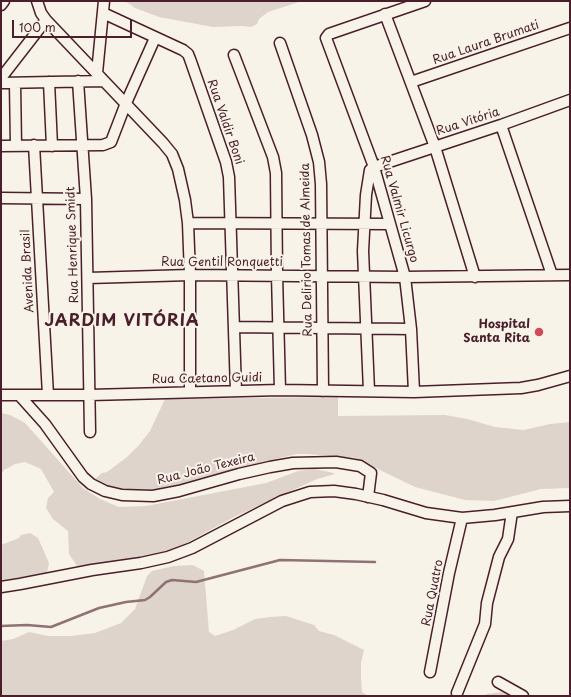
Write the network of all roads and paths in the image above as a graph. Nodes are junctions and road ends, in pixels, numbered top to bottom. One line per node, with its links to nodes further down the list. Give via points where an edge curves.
1 (4, 1): 5 (street)
2 (104, 1): 6 (street)
3 (425, 1): 7 (street)
4 (38, 2): 8 (street)
5 (1, 5)
6 (103, 13): 10 (street, Rua Valdir Boni); 13 (street)
7 (385, 14): 18 (street); 29 (street, Rua Valmir Licurgo, via 329,34 326,38)
8 (46, 20): 13 (street); 14 (street)
9 (570, 28): 18 (street, Rua Laura Brumati)
10 (155, 38): 21 (street); 34 (street, Rua Valdir Boni, via 188,54 228,170)
11 (280, 43): 36 (street, Rua Delirio Tomas de Almeida, via 317,149 321,173)
12 (234, 55): 35 (street, via 275,163)
13 (101, 77): 17 (street); 21 (street)
14 (1, 78)
15 (15, 82): 16 (street); 19 (street); 25 (street)
16 (49, 82): 17 (street); 26 (street)
17 (78, 82): 27 (street, Rua Henrique Smidt)
18 (411, 82): 28 (street)
19 (1, 84)
20 (570, 100): 22 (street, Rua Vitória)
21 (126, 104): 27 (street, via 111,142); 33 (street, via 172,154 178,169)
22 (501, 125): 28 (street, Rua Vitória); 41 (street)
23 (34, 145): 25 (street); 26 (street); 31 (street, Avenida Brasil)
24 (1, 146): 25 (street)
25 (16, 146)
26 (52, 146): 27 (street)
27 (81, 146): 32 (street, Rua Henrique Smidt)
28 (435, 146): 29 (street, Rua Vitória); 46 (street)
29 (374, 167): 37 (street, via 368,175); 38 (street, Rua Valmir Licurgo)
30 (1, 198): 31 (street)
31 (37, 199): 32 (street); 61 (street, Avenida Brasil)
32 (86, 199): 48 (street, Rua Henrique Smidt)
33 (188, 223): 34 (street); 39 (street)
34 (232, 223): 35 (street); 43 (street, Rua Valdir Boni)
35 (277, 223): 36 (street); 44 (street)
36 (322, 223): 37 (street); 40 (street, Rua Delirio Tomas de Almeida)
37 (364, 224): 38 (street); 45 (street)
38 (390, 224): 47 (street, Rua Valmir Licurgo)
39 (190, 275): 43 (street, Rua Gentil Ronquetti); 48 (street, Rua Gentil Ronquetti); 59 (street)
40 (322, 275): 44 (street, Rua Gentil Ronquetti); 45 (street, Rua Gentil Ronquetti); 51 (street, Rua Delirio Tomas de Almeida)
41 (552, 275): 42 (street, Rua Gentil Ronquetti); 46 (street, Rua Gentil Ronquetti)
42 (570, 275)
43 (233, 276): 44 (street, Rua Gentil Ronquetti); 49 (street, Rua Valdir Boni)
44 (277, 276): 50 (street)
45 (364, 276): 47 (street, Rua Gentil Ronquetti); 52 (street)
46 (475, 276): 47 (street, Rua Gentil Ronquetti)
47 (405, 277): 53 (street, Rua Valmir Licurgo)
48 (88, 278): 64 (street, Rua Henrique Smidt)
49 (234, 327): 50 (street); 56 (street, Rua Valdir Boni)
50 (278, 327): 51 (street); 55 (street)
51 (322, 327): 52 (street); 57 (street, Rua Delirio Tomas de Almeida)
52 (366, 328): 53 (street); 58 (street)
53 (410, 329): 60 (street, Rua Valmir Licurgo)
54 (570, 376): 60 (street, Rua Caetano Guidi, via 521,388)
55 (280, 390): 56 (street, Rua Caetano Guidi); 57 (street, Rua Caetano Guidi)
56 (236, 391): 59 (street, Rua Caetano Guidi)
57 (323, 391): 58 (street, Rua Caetano Guidi)
58 (369, 391): 60 (street, Rua Caetano Guidi)
59 (190, 392): 64 (street, Rua Caetano Guidi)
60 (414, 392)
61 (48, 394): 63 (street, Rua Caetano Guidi); 64 (street, Rua Caetano Guidi)
62 (1, 395): 63 (street, Rua Caetano Guidi)
63 (19, 395): 66 (street, Rua João Texeira, via 45,424 83,477 105,492 153,496 270,467 294,463 336,462 360,466 371,473)
64 (90, 395): 65 (street, Rua Henrique Smidt)
65 (90, 432)
66 (368, 497): 69 (street, via 426,513); 70 (street, via 334,491 298,495 192,548 168,557)
67 (568, 504): 68 (street)
68 (512, 512): 69 (street); 73 (street, via 508,539 499,557 487,603 485,624)
69 (462, 518): 71 (street, Rua Quatro)
70 (1, 587)
71 (430, 672)
72 (498, 682): 74 (street)
73 (457, 693)
74 (522, 696)

